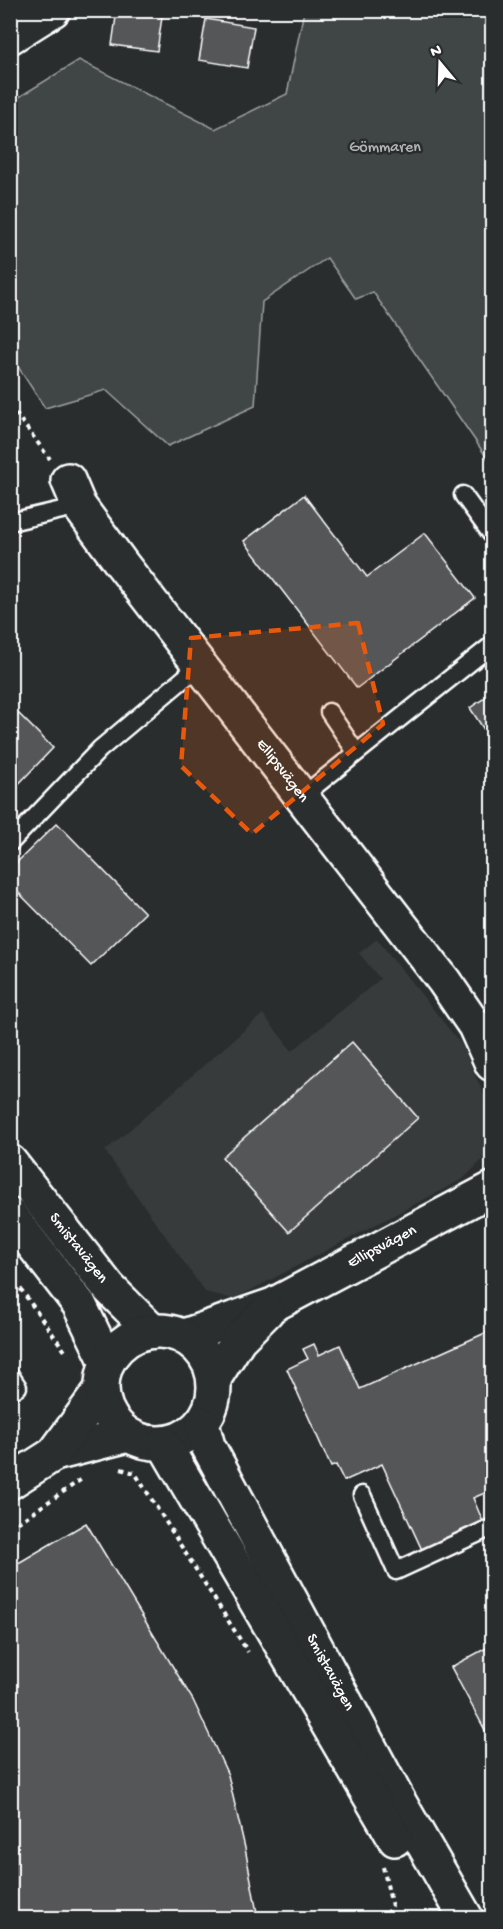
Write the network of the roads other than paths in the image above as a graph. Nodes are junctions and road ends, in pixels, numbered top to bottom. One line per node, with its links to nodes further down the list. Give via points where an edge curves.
1 (53, 10): 2 (street)
2 (10, 37)
3 (74, 493): 5 (lane); 8 (street, Ellipsvägen)
4 (463, 495): 6 (lane)
5 (10, 522)
6 (492, 535)
7 (492, 645): 10 (lane)
8 (200, 665): 11 (street, Ellipsvägen); 12 (lane, via 100,748)
9 (329, 712): 10 (lane)
10 (356, 752): 11 (lane)
11 (300, 798): 13 (street, Ellipsvägen, via 444,981 475,1026)
12 (10, 843)
13 (492, 1064)
14 (10, 1162): 18 (street, Smistavägen, via 109,1288)
15 (492, 1189): 17 (street, Ellipsvägen)
16 (10, 1215): 21 (street, Smistavägen, via 79,1304)
17 (273, 1305): 19 (street, Ellipsvägen); 22 (street, Ellipsvägen, via 239,1340)
18 (151, 1330): 19 (street); 21 (street, via 120,1345)
19 (184, 1336): 22 (street, via 206,1354)
20 (10, 1375): 23 (lane, via 18,1387)
21 (104, 1376): 25 (street, via 110,1418); 27 (street)
22 (215, 1377): 24 (street, via 214,1400)
23 (10, 1391)
24 (202, 1424): 26 (street, via 186,1437); 32 (street, Smistavägen, via 207,1446)
25 (128, 1435): 26 (street, via 145,1443); 27 (street)
26 (164, 1444): 31 (street, Smistavägen)
27 (54, 1454): 28 (street)
28 (10, 1482)
29 (362, 1495): 30 (lane, via 396,1571)
30 (492, 1527)
31 (441, 1918)
32 (466, 1918)

